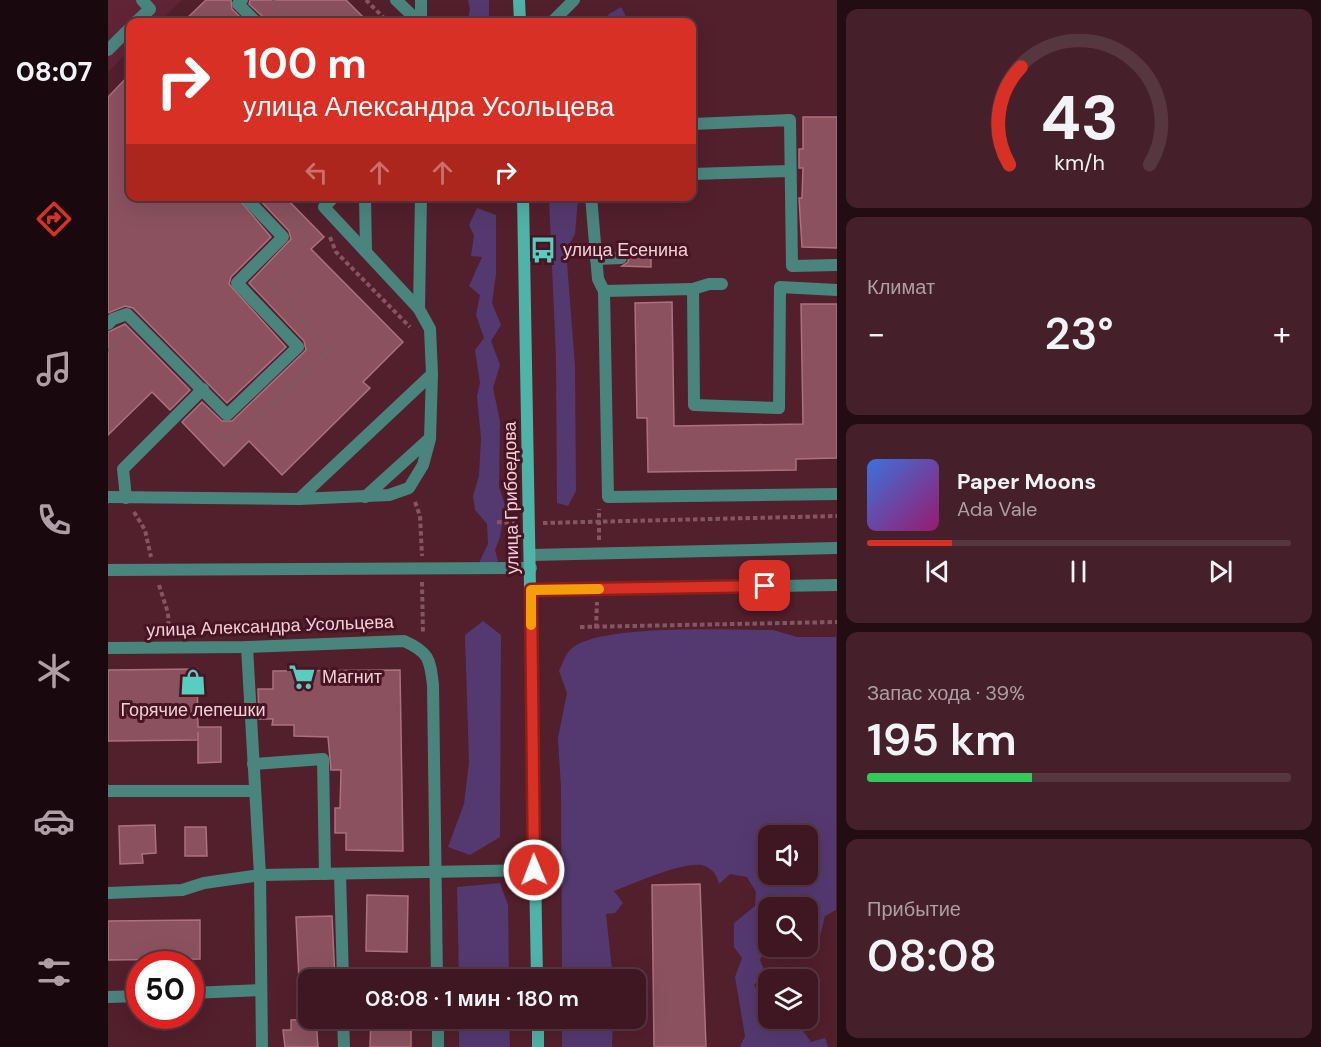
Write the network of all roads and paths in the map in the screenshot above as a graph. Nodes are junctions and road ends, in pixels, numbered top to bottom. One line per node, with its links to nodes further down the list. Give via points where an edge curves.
1 (142, 0): 9 (street, via 150,9)
2 (242, 0): 10 (street, via 238,4)
3 (272, 0): 11 (path)
4 (366, 0): 12 (path)
5 (396, 0): 13 (street)
6 (421, 0): 14 (street)
7 (519, 0): 15 (main road)
8 (574, 0): 16 (street)
9 (140, 18)
10 (252, 18)
11 (289, 18)
12 (384, 18)
13 (416, 18)
14 (420, 18)
15 (520, 18)
16 (556, 18)
17 (126, 32): 18 (street)
18 (108, 50)
19 (696, 124): 20 (street, via 790,120)
20 (790, 171): 21 (street); 34 (street, via 792,266)
21 (696, 174)
22 (249, 201): 46 (street, via 283,237 237,283 298,347 227,415)
23 (329, 201): 31 (street, via 324,207)
24 (365, 201): 31 (street)
25 (421, 201): 40 (street)
26 (523, 201): 58 (main road, улица Грибоедова)
27 (591, 201): 33 (street)
28 (276, 204): 30 (path, via 306,235)
29 (327, 231): 42 (path, via 336,252)
30 (291, 251)
31 (366, 252): 40 (street)
32 (621, 258): 33 (street)
33 (596, 260): 39 (street)
34 (837, 265)
35 (276, 266): 47 (path, via 269,274 270,284 331,349 231,443)
36 (722, 285): 37 (street, via 708,284)
37 (693, 290): 38 (street, via 694,405 779,408 780,287); 39 (street)
38 (837, 290)
39 (604, 291): 49 (street, via 608,497)
40 (419, 309): 45 (street, via 430,329)
41 (108, 324): 46 (street, via 127,314)
42 (414, 331)
43 (135, 344): 44 (path, via 127,336)
44 (108, 351)
45 (432, 374): 48 (street); 53 (street)
46 (203, 389): 52 (street, via 123,469)
47 (215, 426)
48 (430, 439): 51 (street); 51 (street, via 423,465 409,488)
49 (837, 494)
50 (108, 497): 52 (street)
51 (365, 497): 53 (street)
52 (126, 498): 53 (street)
53 (299, 500)
54 (599, 508): 57 (path)
55 (837, 516): 57 (path)
56 (497, 522): 58 (path)
57 (599, 522): 58 (path); 60 (path)
58 (530, 524): 61 (main road, улица Грибоедова)
59 (837, 548): 60 (street)
60 (598, 553): 61 (street)
61 (531, 555): 62 (main road, улица Грибоедова)
62 (531, 568): 63 (street); 65 (main road, улица Грибоедова)
63 (108, 570)
64 (837, 585): 66 (street)
65 (531, 590): 66 (street); 75 (main road, улица Грибоедова)
66 (597, 590): 69 (path)
67 (837, 622): 69 (path)
68 (580, 627): 69 (path)
69 (596, 628)
70 (248, 647): 71 (street, улица Александра Усольцева); 72 (street); 76 (street, улица Александра Усольцева, via 404,641 423,650 430,663 433,685)
71 (108, 648)
72 (253, 764): 74 (street); 78 (street, via 323,759)
73 (108, 791): 74 (street)
74 (254, 791): 79 (street)
75 (534, 870): 76 (street); 83 (main road)
76 (434, 872): 77 (street); 82 (street, улица Александра Усольцева)
77 (340, 873): 78 (street); 81 (street)
78 (325, 874): 79 (street)
79 (260, 875): 80 (street, via 182,890); 84 (street)
80 (108, 893)
81 (343, 969)
82 (436, 969)
83 (537, 969)
84 (260, 990): 85 (street); 91 (street)
85 (204, 992)
86 (126, 996): 87 (street)
87 (108, 997)
88 (344, 1029): 92 (street)
89 (438, 1029): 93 (street)
90 (538, 1029): 94 (main road)
91 (262, 1047)
92 (344, 1047)
93 (438, 1047)
94 (538, 1047)

